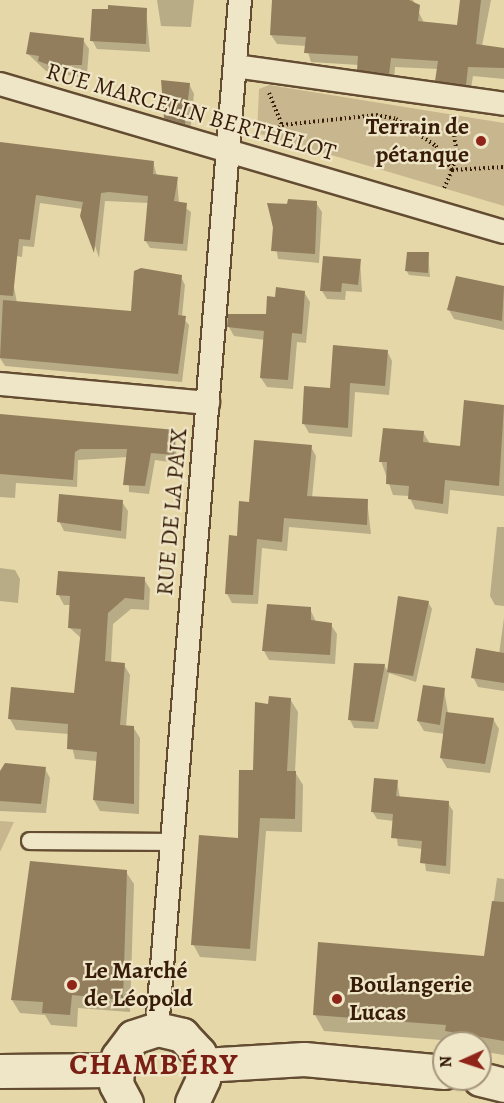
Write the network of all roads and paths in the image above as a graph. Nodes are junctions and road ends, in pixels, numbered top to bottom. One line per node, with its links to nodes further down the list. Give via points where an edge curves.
1 (240, 0): 2 (street, RUE DE LA PAIX)
2 (235, 66): 4 (street); 6 (street, RUE DE LA PAIX)
3 (0, 84): 6 (street, RUE MARCELIN BERTHELOT)
4 (504, 104)
5 (454, 115): 9 (path, via 450,122 457,155)
6 (229, 151): 7 (street, RUE MARCELIN BERTHELOT); 13 (street, RUE DE LA PAIX)
7 (258, 160): 9 (path, via 263,140 282,125 376,115 396,119 436,146); 11 (street, RUE MARCELIN BERTHELOT)
8 (504, 167): 9 (path)
9 (452, 170): 10 (path)
10 (444, 188)
11 (504, 232)
12 (0, 384): 13 (street)
13 (208, 403): 15 (street, RUE DE LA PAIX)
14 (30, 841): 15 (street)
15 (172, 842): 16 (street, RUE DE LA PAIX)
16 (157, 1029): 17 (main road, via 192,1043); 18 (main road, via 124,1046)
17 (203, 1065): 20 (main road, via 304,1059); 22 (main road, via 202,1086)
18 (115, 1070): 19 (main road); 21 (main road)
19 (0, 1071)
20 (432, 1071)
21 (126, 1103)
22 (192, 1103)

